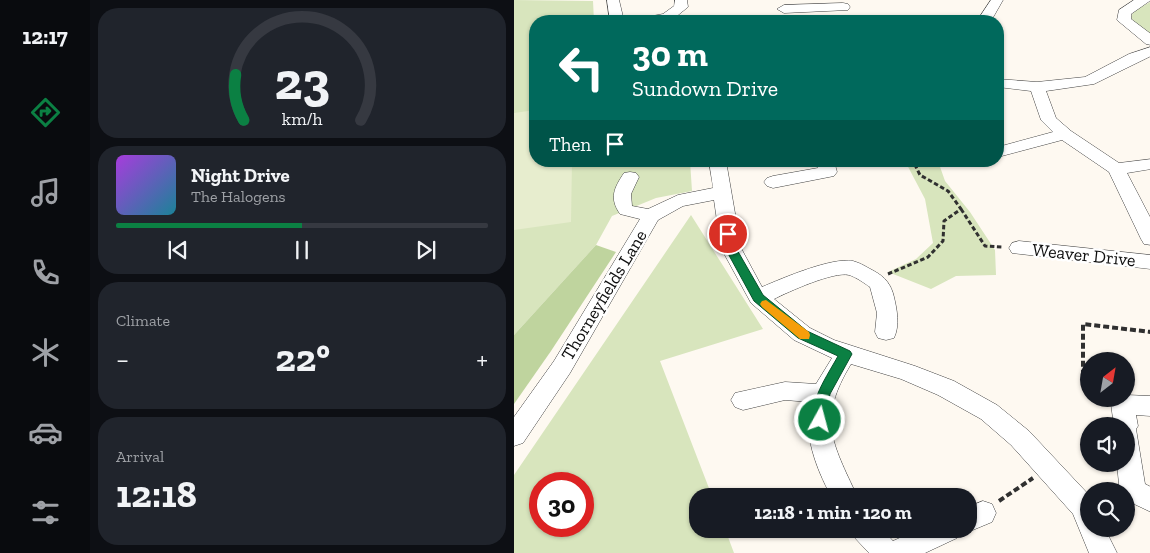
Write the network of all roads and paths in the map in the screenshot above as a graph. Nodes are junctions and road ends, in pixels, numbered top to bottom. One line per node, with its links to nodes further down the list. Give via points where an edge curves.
1 (613, 0): 7 (street)
2 (681, 0): 8 (street, via 681,7)
3 (997, 0): 9 (street)
4 (1144, 0): 10 (street, via 1124,13 1124,20)
5 (843, 7): 6 (street)
6 (785, 10)
7 (616, 15)
8 (670, 15)
9 (988, 15)
10 (1150, 41)
11 (1150, 51): 13 (street, via 1088,81)
12 (1004, 84): 13 (street)
13 (1037, 87): 14 (street, via 1049,120)
14 (1066, 134): 15 (street); 20 (street)
15 (1004, 150)
16 (1150, 164): 20 (street)
17 (718, 167): 23 (street)
18 (826, 167): 22 (street)
19 (916, 167): 24 (path, via 920,175 948,191)
20 (1116, 169): 26 (street)
21 (630, 177): 25 (street, via 621,193 621,203 626,210)
22 (773, 182)
23 (722, 193): 25 (street, Thorneyfields Lane, via 688,197); 30 (street, via 731,248)
24 (961, 209): 27 (path, via 985,246); 29 (path, via 944,221 943,241 928,257)
25 (651, 216): 39 (street, Thorneyfields Lane, via 562,366)
26 (1150, 238)
27 (1019, 248): 28 (street, Weaver Drive)
28 (1150, 262)
29 (874, 280): 30 (street, via 852,268 839,268 792,282); 31 (street, via 883,293 888,313)
30 (758, 298): 34 (street, via 802,334)
31 (886, 332)
32 (1150, 332): 33 (path, via 1083,324)
33 (1083, 352)
34 (846, 354): 35 (street); 40 (street, via 907,372 989,412)
35 (824, 394): 36 (street, via 785,391); 42 (street, via 820,430)
36 (743, 400)
37 (1150, 406): 38 (street, via 1123,404)
38 (1125, 417)
39 (514, 436)
40 (1048, 467): 44 (street); 45 (path)
41 (1133, 472): 43 (street)
42 (841, 488)
43 (1137, 495)
44 (1080, 505)
45 (977, 515)
46 (1097, 537): 51 (street)
47 (873, 538): 49 (street)
48 (928, 538): 50 (street)
49 (887, 553)
50 (896, 553)
51 (1103, 553)

